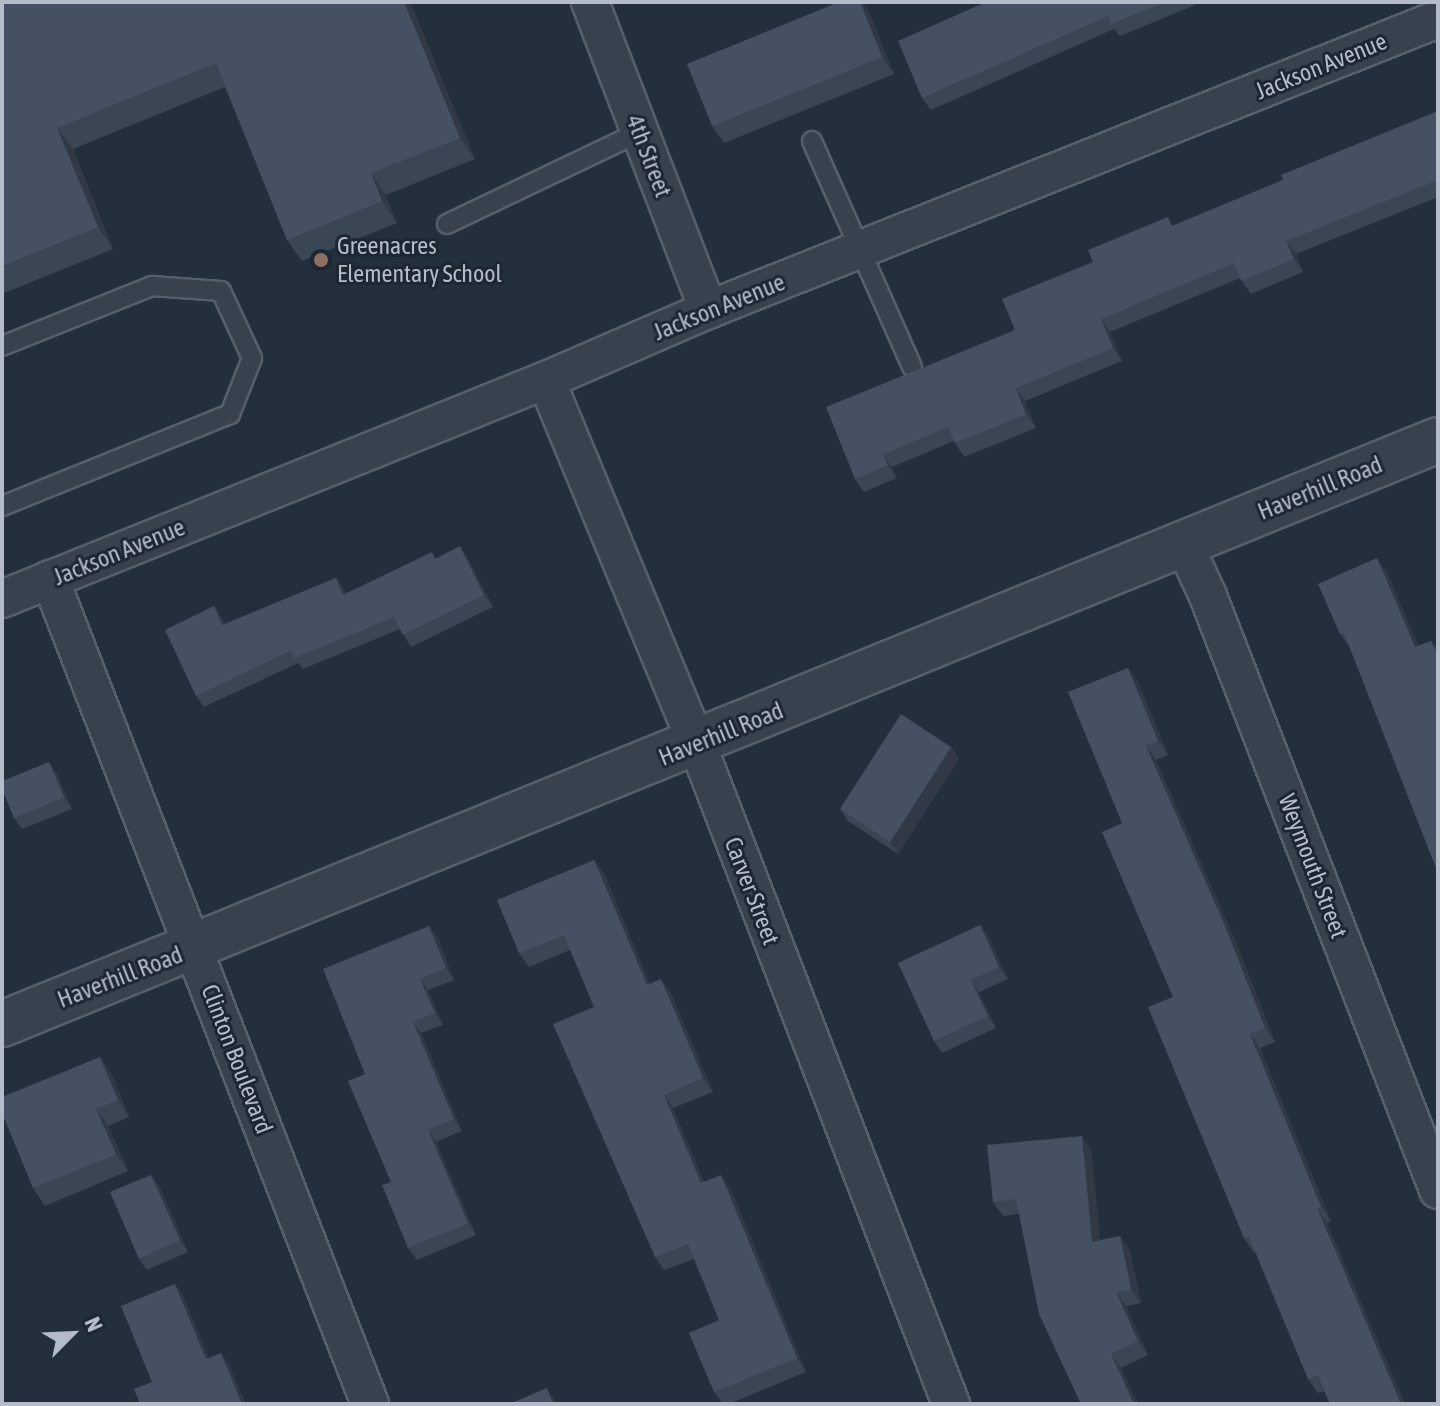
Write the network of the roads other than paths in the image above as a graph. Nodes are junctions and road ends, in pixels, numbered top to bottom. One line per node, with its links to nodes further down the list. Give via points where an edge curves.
1 (590, 2): 3 (street, 4th Street)
2 (1438, 19): 6 (street, Jackson Avenue)
3 (640, 132): 5 (lane); 7 (street, 4th Street)
4 (812, 141): 6 (lane)
5 (447, 224)
6 (860, 249): 7 (street, Jackson Avenue); 9 (lane)
7 (708, 310): 10 (street, Jackson Avenue)
8 (2, 346): 12 (lane, via 152,286 221,291 252,358 230,414)
9 (912, 367)
10 (546, 380): 14 (street, Jackson Avenue); 16 (street, Carver Street)
11 (1438, 440): 13 (street, Haverhill Road)
12 (2, 506)
13 (1184, 544): 16 (street, Haverhill Road); 19 (street, Weymouth Street)
14 (50, 579): 15 (street, Jackson Avenue); 17 (street, Clinton Boulevard)
15 (2, 599)
16 (697, 744): 17 (street, Haverhill Road); 21 (street, Carver Street)
17 (195, 948): 18 (street, Haverhill Road); 20 (street, Clinton Boulevard)
18 (2, 1024)
19 (1438, 1190)
20 (370, 1404)
21 (951, 1404)

